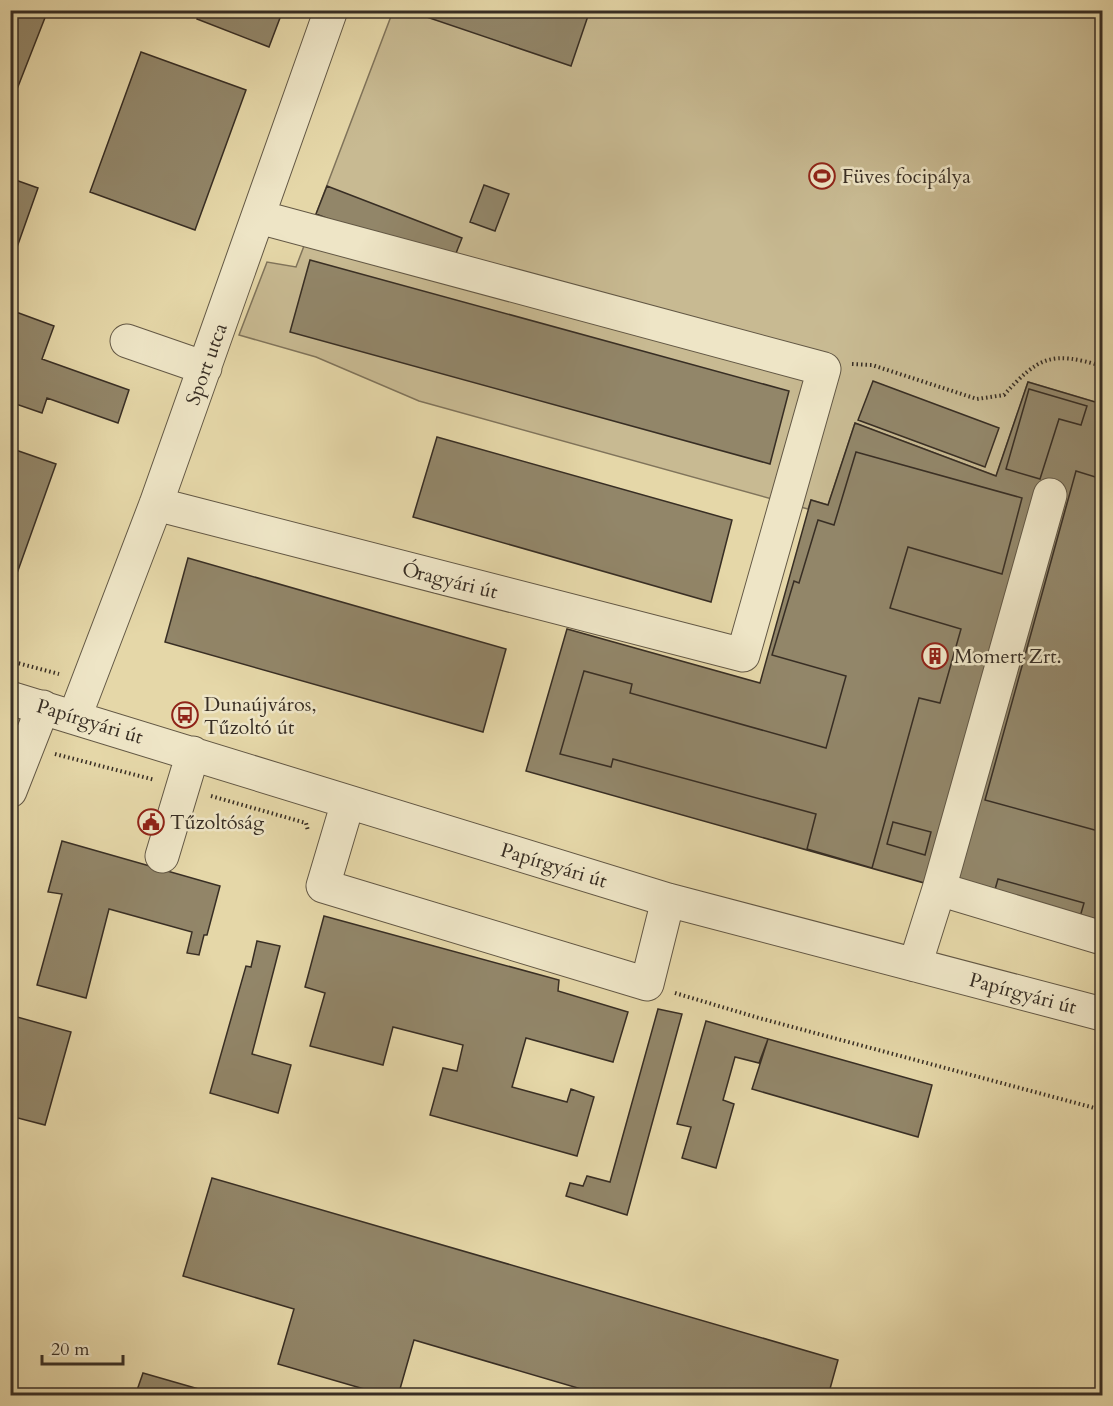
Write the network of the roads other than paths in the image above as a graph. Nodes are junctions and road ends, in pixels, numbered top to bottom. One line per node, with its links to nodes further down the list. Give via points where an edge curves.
1 (331, 10): 2 (street, Sport utca)
2 (259, 218): 4 (street, Sport utca); 6 (street, Óragyári út, via 824,369 743,655)
3 (126, 340): 4 (street)
4 (205, 368): 6 (street, Sport utca)
5 (1050, 495): 14 (street)
6 (156, 504): 9 (street, Sport utca)
7 (10, 698): 8 (street, Papírgyári út)
8 (44, 706): 9 (street, Papírgyári út); 11 (street)
9 (75, 716): 10 (street, Papírgyári út)
10 (193, 753): 12 (street, Papírgyári út); 13 (street)
11 (10, 791)
12 (348, 802): 15 (street, Papírgyári út); 15 (street, via 323,886 646,984)
13 (162, 856)
14 (939, 889): 16 (street); 17 (street)
15 (668, 900): 17 (street, Papírgyári út)
16 (1102, 938)
17 (915, 965): 18 (street, Papírgyári út)
18 (1102, 1014)

